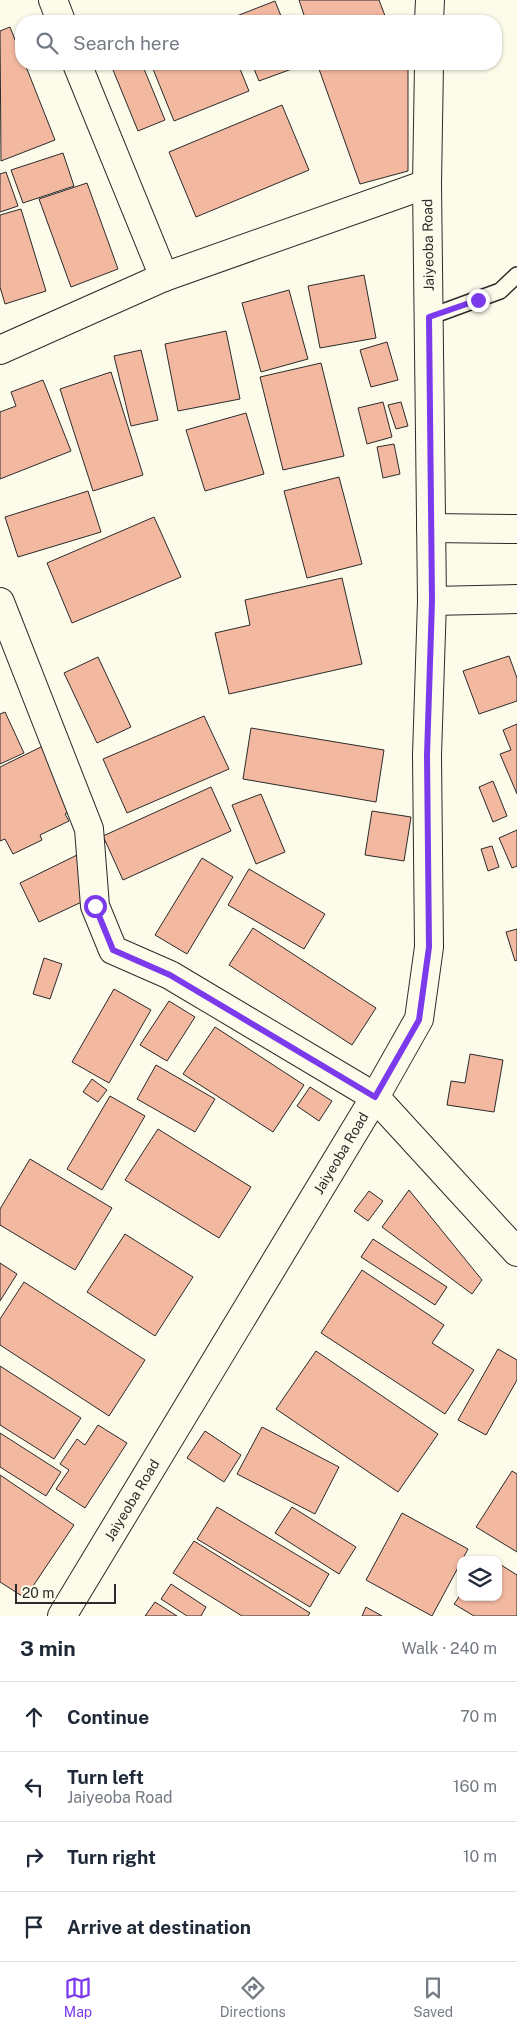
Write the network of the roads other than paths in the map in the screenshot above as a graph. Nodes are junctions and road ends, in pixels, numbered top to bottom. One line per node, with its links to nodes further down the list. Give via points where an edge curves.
1 (54, 0): 3 (street)
2 (430, 0): 4 (street)
3 (59, 15)
4 (429, 15)
5 (79, 70): 9 (street)
6 (428, 70): 7 (street, Jaiyeoba Road)
7 (427, 184): 9 (street); 10 (street, Jaiyeoba Road)
8 (517, 275): 10 (lane, via 500,291)
9 (164, 277): 11 (street)
10 (429, 317): 12 (street, Jaiyeoba Road)
11 (0, 350)
12 (431, 528): 13 (street); 15 (street, Jaiyeoba Road)
13 (517, 529)
14 (517, 599): 15 (street)
15 (432, 601): 17 (street, Jaiyeoba Road, via 427,755 429,947 419,1020)
16 (0, 602): 17 (street, via 89,829 95,906 113,950 170,975)
17 (375, 1097): 18 (street); 19 (street, Jaiyeoba Road)
18 (517, 1252)
19 (62, 1616)

